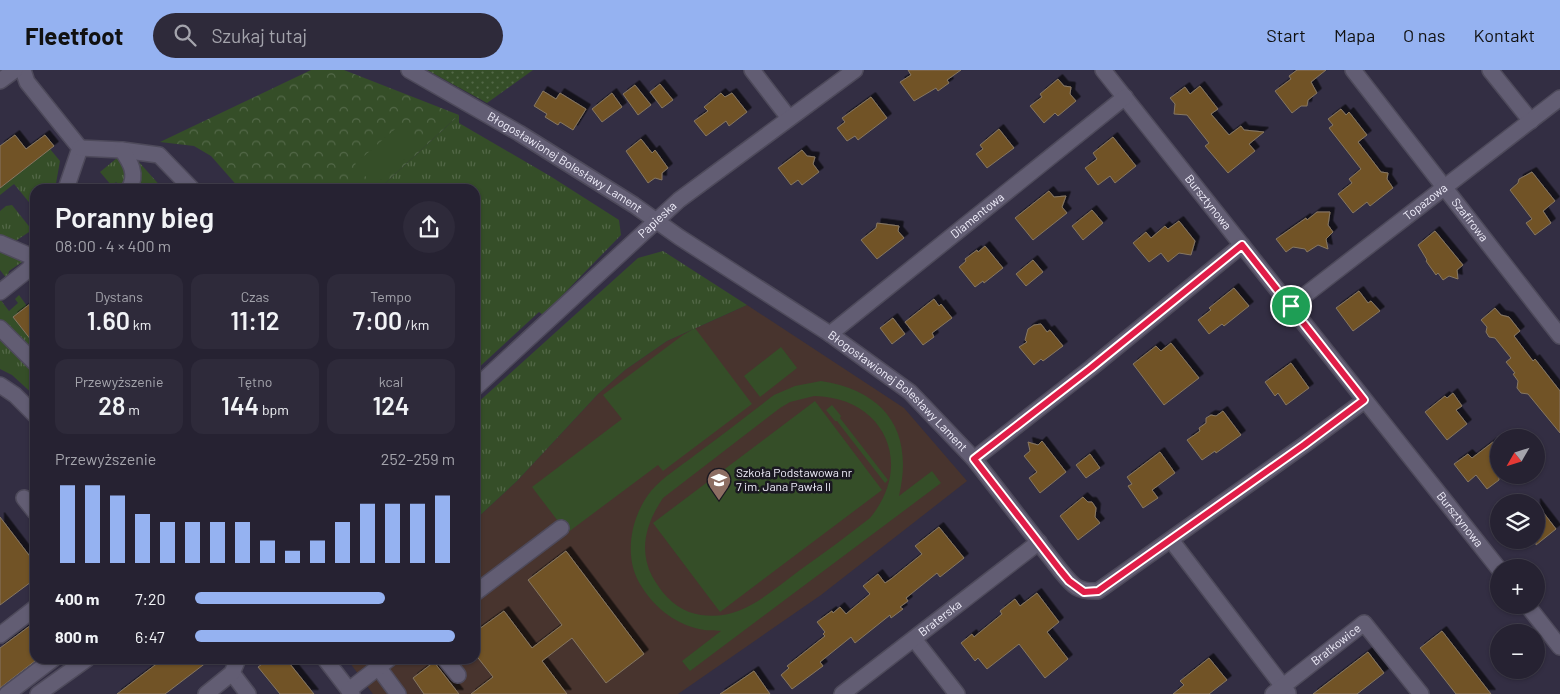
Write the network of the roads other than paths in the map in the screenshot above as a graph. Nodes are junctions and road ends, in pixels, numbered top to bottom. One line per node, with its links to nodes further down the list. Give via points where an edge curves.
1 (15, 70): 9 (street)
2 (23, 70): 14 (street, via 27,82)
3 (409, 70): 20 (street, Błogosławionej Bolesławy Lament, via 519,133)
4 (752, 70): 12 (street)
5 (854, 70): 12 (street, Papieska)
6 (1103, 70): 10 (street, Bursztynowa)
7 (1353, 70): 19 (street, Szafirowa)
8 (1490, 70): 13 (street)
9 (0, 81)
10 (1125, 98): 22 (street, Bursztynowa); 29 (street, Diamentowa)
11 (1560, 98): 13 (street, Topazowa)
12 (789, 118): 20 (street, Papieska)
13 (1531, 121): 19 (street, Topazowa)
14 (80, 148): 15 (street); 16 (street)
15 (122, 150): 17 (street, via 133,170); 18 (street, via 159,155)
16 (68, 184)
17 (132, 184)
18 (187, 184)
19 (1444, 187): 26 (street, Topazowa); 27 (street, Szafirowa)
20 (656, 220): 29 (street, Błogosławionej Bolesławy Lament); 32 (street, Papieska)
21 (0, 244): 23 (street)
22 (1242, 245): 26 (street, Bursztynowa); 36 (street)
23 (30, 257)
24 (30, 267): 25 (street)
25 (0, 292)
26 (1291, 306): 34 (street, Bursztynowa)
27 (1555, 320): 30 (street, Szafirowa)
28 (0, 329): 31 (street)
29 (830, 334): 36 (street, Błogosławionej Bolesławy Lament, via 910,392)
30 (1560, 336)
31 (30, 354)
32 (480, 383)
33 (0, 385): 35 (street)
34 (1364, 400): 40 (street, Błogosławionej Bolesławy Lament); 42 (street, Bursztynowa)
35 (30, 410)
36 (974, 459): 41 (street, Błogosławionej Bolesławy Lament)
37 (24, 498): 38 (street)
38 (30, 506)
39 (561, 528): 43 (street)
40 (1171, 540): 41 (street, Błogosławionej Bolesławy Lament, via 1098,591 1084,592 1069,581); 58 (street, Bratkowice)
41 (1039, 542): 47 (street, Braterska)
42 (1491, 559)
43 (480, 589)
44 (30, 612): 46 (street)
45 (1534, 614): 48 (street)
46 (0, 635)
47 (914, 639): 65 (street, Braterska); 66 (street)
48 (1560, 647)
49 (46, 664): 60 (street)
50 (80, 664): 61 (street)
51 (236, 664): 56 (street)
52 (329, 664): 59 (street)
53 (382, 664): 59 (street)
54 (383, 664): 64 (street)
55 (450, 664): 57 (street)
56 (232, 673): 62 (street); 63 (street)
57 (458, 675)
58 (1282, 691): 67 (street, Bratkowice, via 1364,623)
59 (351, 692)
60 (7, 694)
61 (38, 694)
62 (206, 694)
63 (248, 694)
64 (398, 694)
65 (842, 694)
66 (957, 694)
67 (1421, 694)

